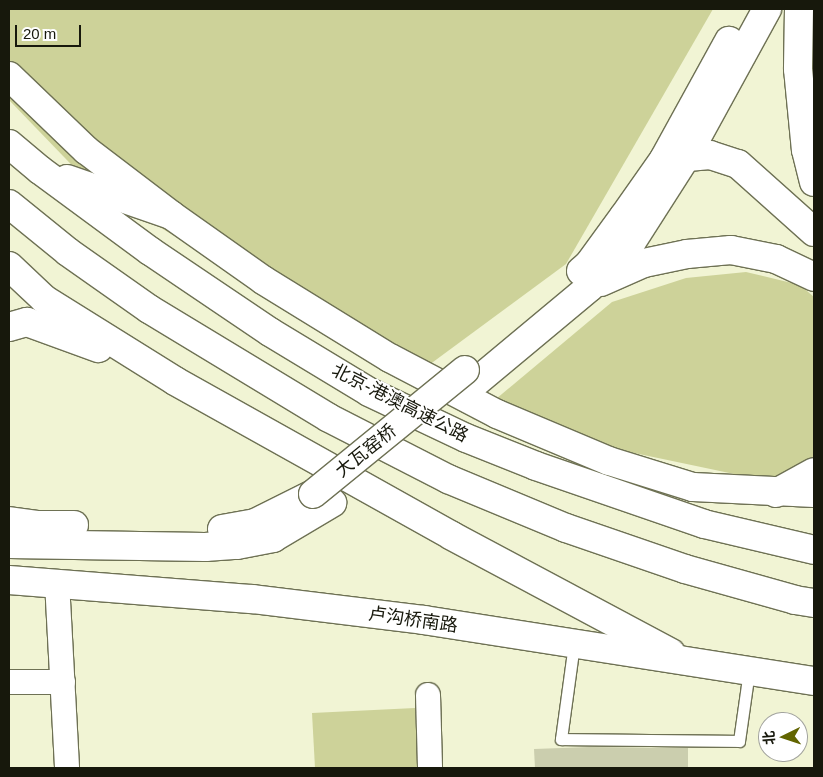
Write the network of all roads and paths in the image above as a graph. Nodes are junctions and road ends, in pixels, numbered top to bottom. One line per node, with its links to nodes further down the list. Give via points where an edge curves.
1 (746, 9): 6 (main road)
2 (768, 9): 6 (main road)
3 (799, 9): 8 (main road, via 798,69 806,150)
4 (9, 76): 10 (main road, via 86,150)
5 (9, 144): 7 (main road, 北京-港澳高速公路)
6 (675, 158): 11 (main road, via 710,155 738,164); 14 (main road, via 631,243); 16 (main road, via 589,264)
7 (40, 170): 10 (main road); 22 (main road, 北京-港澳高速公路, via 150,251 254,321 369,392 466,438 536,466 704,524)
8 (814, 182)
9 (9, 204): 25 (main road, via 68,252 149,309 329,418 448,479 566,528 685,569)
10 (171, 215): 19 (main road, via 263,280 324,318 390,358 498,414 651,476 693,487)
11 (814, 232)
12 (9, 266): 17 (main road, via 44,299)
13 (814, 276): 14 (main road, via 776,259 731,250 686,254 644,263)
14 (590, 287): 16 (main road)
15 (9, 327): 17 (main road, via 27,322)
16 (470, 376): 21 (main road, 大瓦窑桥, via 272,538 205,547)
17 (176, 381): 27 (main road, via 444,532)
18 (814, 472): 19 (main road)
19 (776, 493): 20 (main road)
20 (814, 493)
21 (10, 527)
22 (814, 550)
23 (9, 580): 24 (main road, 卢沟桥南路)
24 (57, 582): 26 (main road, 卢沟桥南路, via 254,599 424,620); 30 (street)
25 (814, 603)
26 (574, 644): 27 (main road, 卢沟桥南路); 28 (lane, via 561,739 739,740)
27 (691, 663): 28 (main road, 卢沟桥南路)
28 (749, 672): 29 (main road, 卢沟桥南路)
29 (814, 681)
30 (63, 682): 31 (street); 33 (street)
31 (12, 685)
32 (428, 695): 34 (street)
33 (68, 768)
34 (430, 768)

